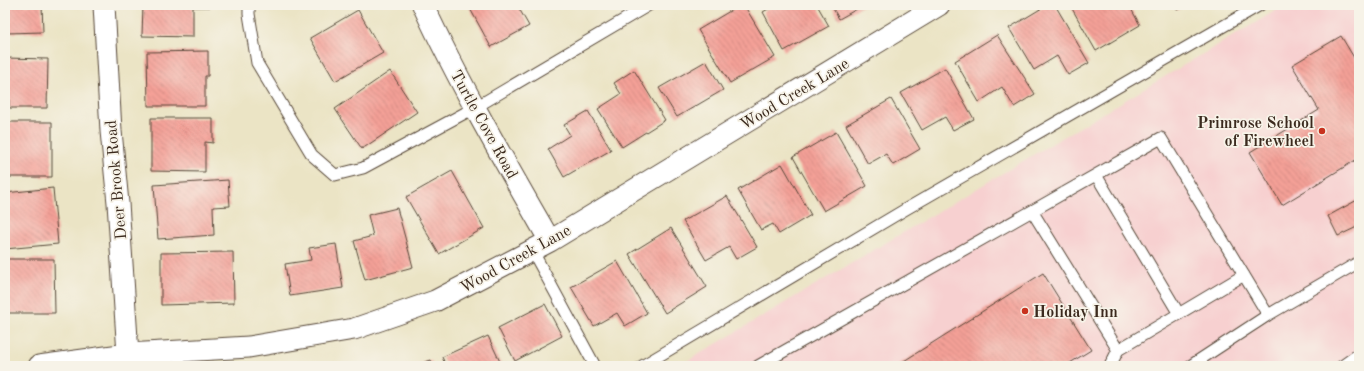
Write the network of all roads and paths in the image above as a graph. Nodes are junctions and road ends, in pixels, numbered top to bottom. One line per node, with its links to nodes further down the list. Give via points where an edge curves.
1 (104, 5): 17 (street, Deer Brook Road)
2 (249, 5): 7 (lane, via 257,63 312,155 335,175 363,168)
3 (423, 5): 7 (street, Turtle Cove Road, via 439,41)
4 (649, 5): 7 (lane)
5 (939, 5): 10 (street, Wood Creek Lane)
6 (1260, 5): 21 (lane, via 913,205)
7 (476, 107): 10 (street, Turtle Cove Road)
8 (1096, 175): 9 (lane); 13 (lane, via 1161,138); 14 (lane)
9 (1032, 211): 16 (lane); 22 (lane)
10 (550, 241): 11 (street, Wood Creek Lane)
11 (532, 250): 17 (street, Wood Creek Lane, via 435,301 354,329 250,347); 20 (lane)
12 (1359, 262): 15 (lane)
13 (1244, 275): 14 (lane); 15 (lane)
14 (1179, 314): 16 (lane)
15 (1268, 315): 24 (lane)
16 (1118, 350): 23 (lane)
17 (128, 354): 19 (street, Wood Creek Lane)
18 (1359, 354): 25 (lane)
19 (40, 366)
20 (596, 366)
21 (642, 366)
22 (758, 366)
23 (1110, 366)
24 (1190, 366)
25 (1342, 366)

